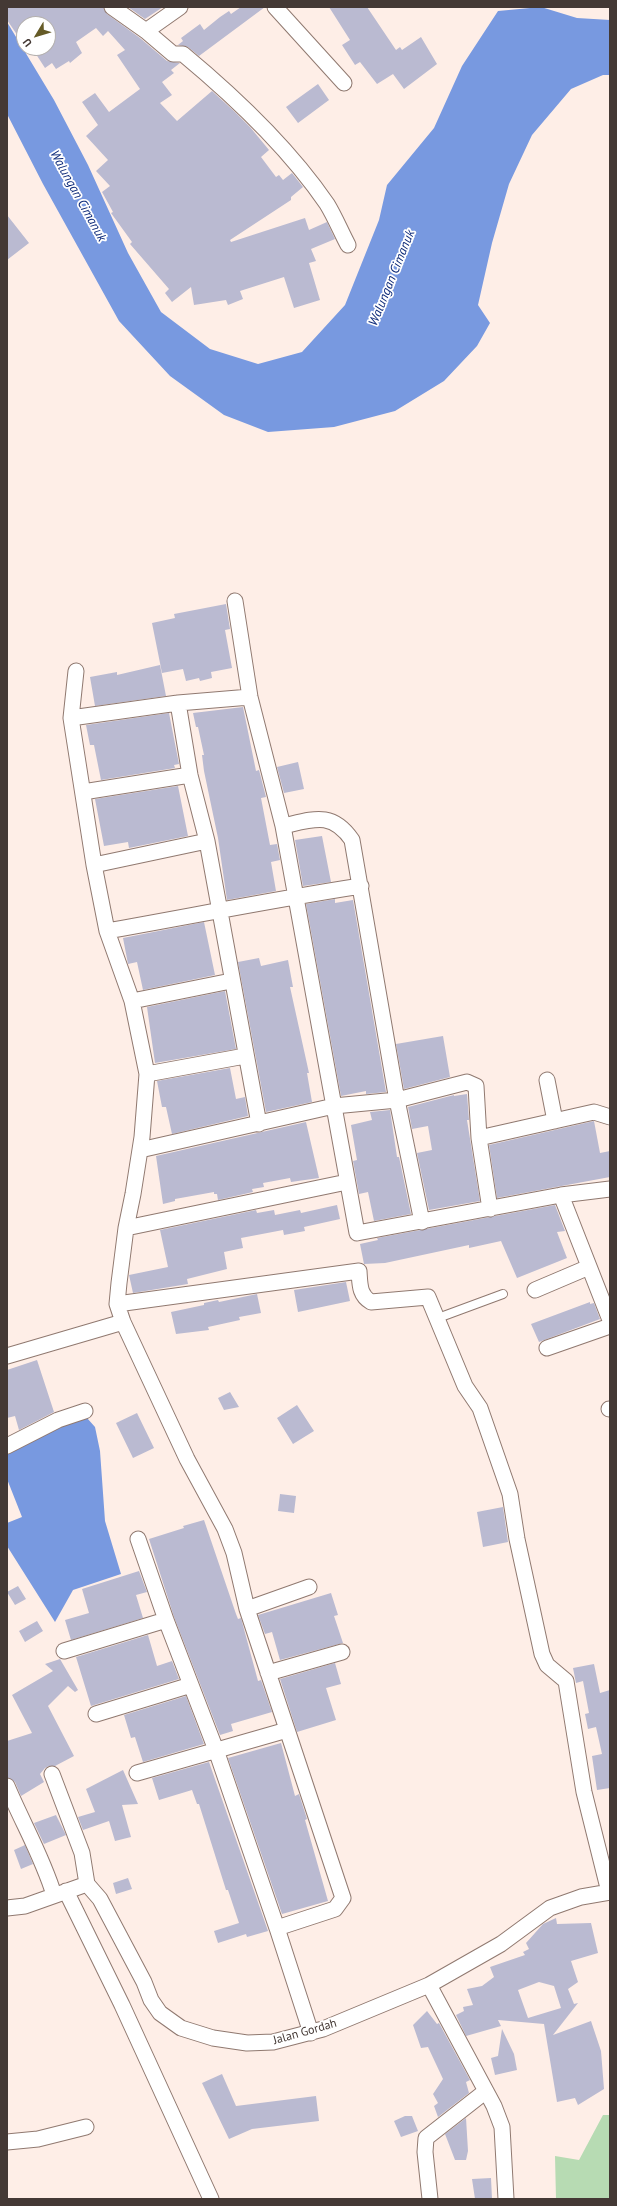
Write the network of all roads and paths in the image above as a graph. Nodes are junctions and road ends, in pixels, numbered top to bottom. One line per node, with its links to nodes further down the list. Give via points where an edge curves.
1 (112, 7): 4 (street)
2 (180, 7): 4 (street)
3 (275, 7): 5 (street)
4 (146, 31): 6 (street, via 173,54 183,54 242,106 320,195)
5 (344, 83)
6 (348, 245)
7 (235, 602): 9 (street)
8 (76, 671): 11 (street)
9 (250, 697): 10 (street); 14 (street)
10 (178, 703): 11 (street); 12 (street)
11 (71, 718): 13 (street)
12 (190, 774): 13 (street); 15 (street)
13 (83, 792): 16 (street)
14 (283, 826): 17 (street, via 325,819 337,823 352,840); 18 (street)
15 (207, 841): 16 (street); 19 (street)
16 (94, 865): 20 (street)
17 (361, 886): 18 (street); 26 (street)
18 (296, 896): 19 (street); 27 (street)
19 (220, 912): 20 (street); 21 (street)
20 (107, 931): 22 (street)
21 (231, 981): 22 (street); 23 (street)
22 (132, 1001): 24 (street)
23 (245, 1056): 24 (street); 30 (street)
24 (147, 1074): 32 (street)
25 (547, 1080): 29 (street)
26 (396, 1100): 27 (street); 31 (street, via 470,1083 476,1086); 37 (street)
27 (334, 1106): 30 (street); 33 (street)
28 (610, 1117): 29 (street, via 594,1112)
29 (555, 1121): 31 (street)
30 (258, 1124): 32 (street)
31 (479, 1138): 36 (street)
32 (140, 1150): 38 (street)
33 (347, 1182): 37 (street, via 357,1233); 38 (street)
34 (610, 1189): 35 (street)
35 (561, 1195): 36 (street); 39 (street)
36 (490, 1209): 37 (street)
37 (422, 1222)
38 (126, 1228): 42 (street)
39 (589, 1267): 40 (street); 44 (street)
40 (535, 1290)
41 (503, 1294): 43 (lane)
42 (117, 1304): 43 (street, via 359,1271 360,1291 368,1300 387,1302 426,1296); 45 (street)
43 (438, 1318): 66 (street, via 465,1386 480,1408 510,1494 516,1539 543,1659 566,1681 584,1792)
44 (610, 1320)
45 (123, 1322): 48 (street); 53 (street, via 187,1459 225,1529 234,1553)
46 (610, 1326): 47 (street)
47 (547, 1348)
48 (7, 1356)
49 (85, 1411): 50 (street, via 58,1420)
50 (7, 1446)
51 (138, 1539): 54 (street)
52 (309, 1587): 53 (street)
53 (247, 1610): 57 (street)
54 (166, 1620): 55 (street); 58 (street)
55 (64, 1651)
56 (342, 1652): 57 (street)
57 (268, 1673): 60 (street)
58 (191, 1685): 59 (street); 61 (street)
59 (96, 1714)
60 (287, 1730): 61 (street); 69 (street, via 343,1898 335,1909)
61 (216, 1750): 62 (street); 69 (street)
62 (137, 1773)
63 (52, 1774): 65 (street, via 82,1853)
64 (7, 1786): 67 (street, via 48,1876)
65 (87, 1884): 67 (street); 71 (street, Jalan Gordah, via 100,1899 151,2000 167,2019 188,2030 213,2038 246,2043 273,2042)
66 (609, 1892): 70 (street, Jalan Gordah, via 581,1897 550,1908 501,1944)
67 (60, 1893): 68 (street, via 25,1906); 75 (street, via 122,2005)
68 (7, 1908)
69 (277, 1928): 71 (street)
70 (429, 1985): 71 (street, Jalan Gordah); 72 (street)
71 (311, 2032)
72 (486, 2091): 76 (street, via 426,2138); 77 (street, via 502,2127)
73 (86, 2127): 74 (street, via 38,2139)
74 (7, 2142)
75 (211, 2199)
76 (430, 2199)
77 (506, 2199)

